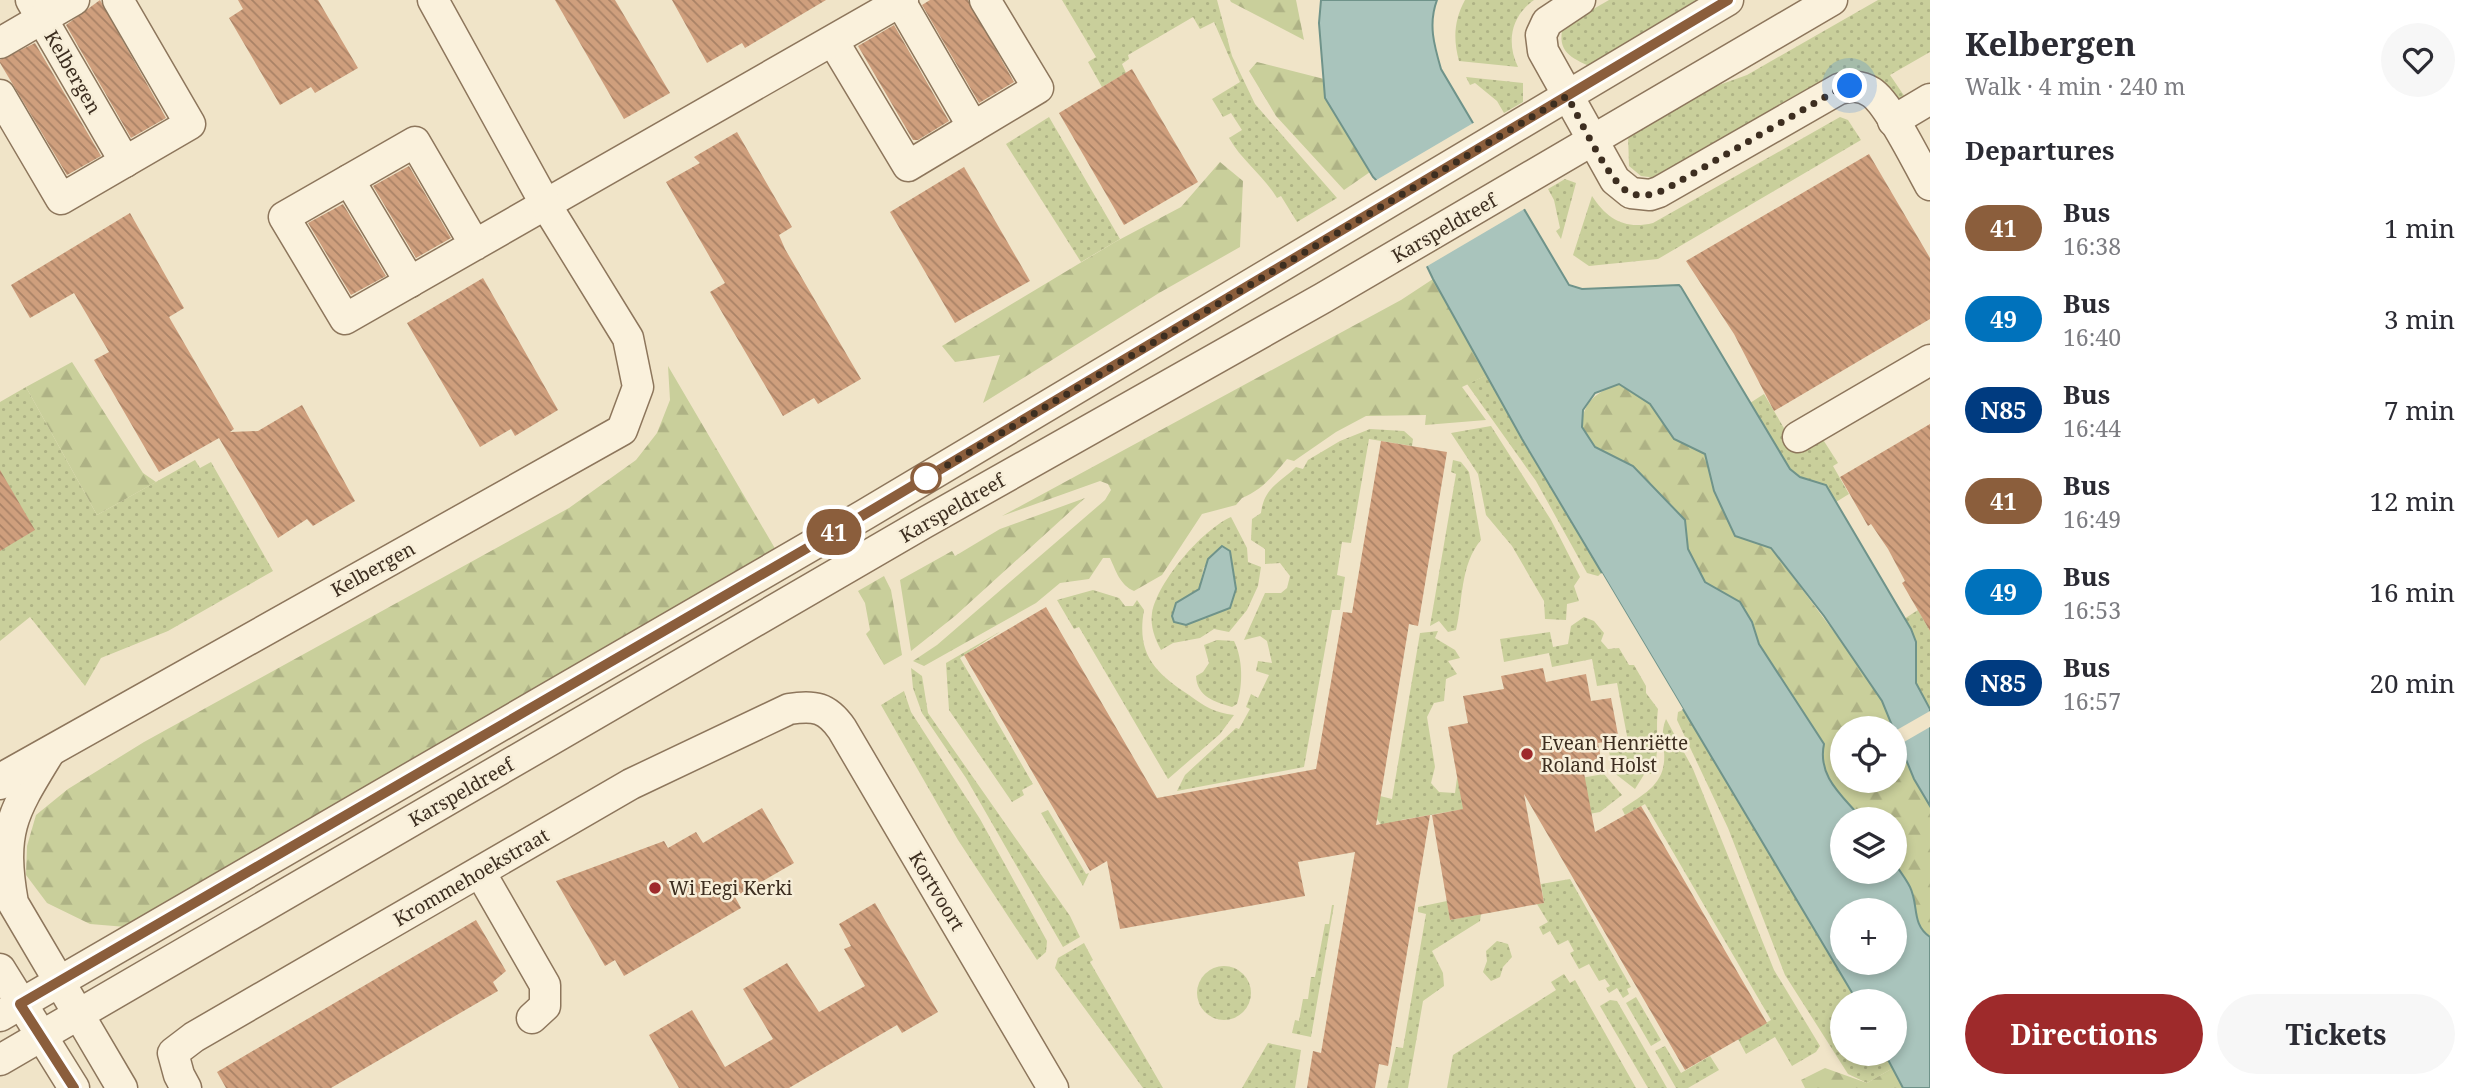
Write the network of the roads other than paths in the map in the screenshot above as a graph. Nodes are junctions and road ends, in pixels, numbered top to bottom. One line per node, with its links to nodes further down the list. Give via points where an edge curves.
1 (74, 0): 9 (street, Kelbergen)
2 (118, 0): 18 (street, via 190,124)
3 (433, 0): 21 (street, Kelbergen)
4 (985, 0): 16 (street, via 1038,88)
5 (1580, 0): 13 (street, via 1547,22 1541,36 1543,51)
6 (1728, 0): 13 (street, Karspeldreef)
7 (1832, 0): 17 (street, Karspeldreef)
8 (902, 1): 10 (street); 16 (street)
9 (36, 9): 11 (street, Kelbergen); 18 (street, Kelbergen)
10 (833, 41): 16 (street, via 908,166); 21 (street)
11 (0, 43)
12 (0, 95): 18 (street, via 61,199)
13 (1567, 96): 17 (street); 31 (street, Karspeldreef, via 852,522)
14 (1930, 99): 15 (street)
15 (1894, 121): 17 (street, via 1873,93 1859,87 1839,89 1650,195 1622,188); 20 (street)
16 (973, 127)
17 (1593, 141): 33 (street, Karspeldreef)
18 (125, 162)
19 (349, 180): 22 (street, via 415,142); 23 (street); 23 (street, via 284,217 324,285 345,319)
20 (1930, 185)
21 (546, 205): 22 (street); 27 (street, Kelbergen, via 628,338 638,387 622,430)
22 (475, 245): 23 (street)
23 (410, 282)
24 (1930, 360): 25 (street)
25 (1798, 437)
26 (812, 706): 29 (street, Krommehoekstraat, via 789,709 631,784); 40 (street, Kortvoort, via 823,709 842,729)
27 (51, 750): 28 (street, Kelbergen); 31 (street, Kelbergen, via 7,818 1,848 3,877 13,903)
28 (0, 784)
29 (480, 872): 34 (street, via 545,985 545,1006); 39 (street, Krommehoekstraat, via 194,1037 173,1053)
30 (0, 969): 32 (street)
31 (60, 981): 32 (street, Karspeldreef); 33 (street, Kelbergen)
32 (10, 1010): 35 (street)
33 (79, 1013): 35 (street, Karspeldreef); 38 (street, Kelbergen)
34 (532, 1018)
35 (41, 1037): 36 (street, Karspeldreef); 37 (street)
36 (0, 1060)
37 (74, 1088)
38 (122, 1088)
39 (186, 1088)
40 (1053, 1088)

